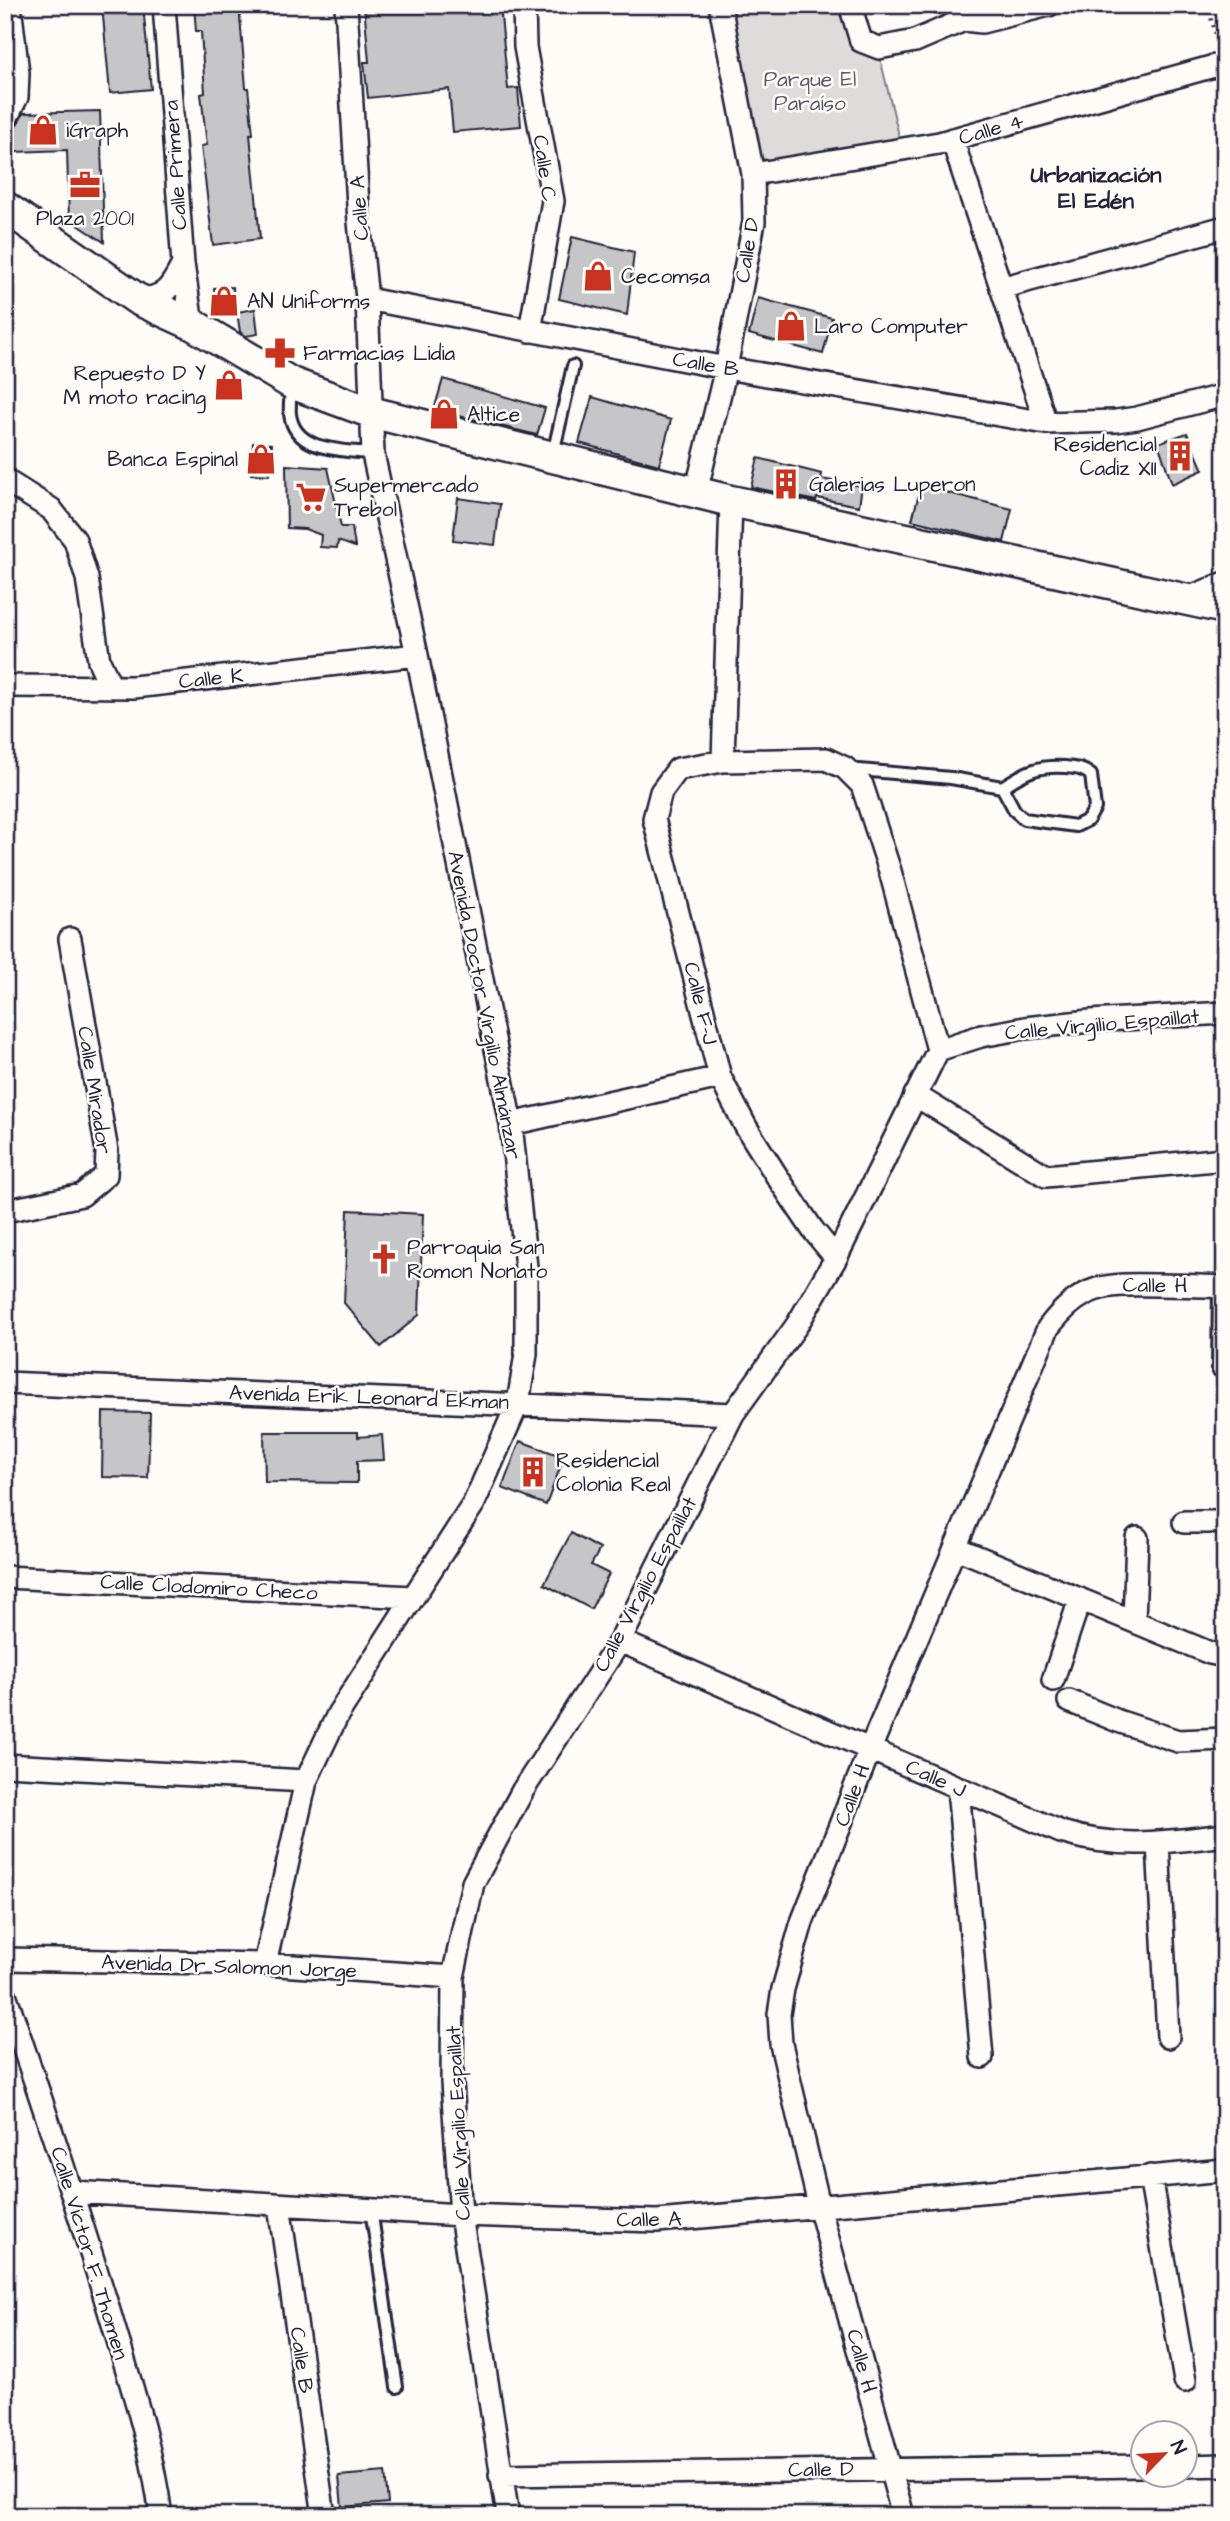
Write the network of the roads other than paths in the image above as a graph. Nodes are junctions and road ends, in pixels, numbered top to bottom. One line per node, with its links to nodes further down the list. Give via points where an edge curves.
1 (10, 5): 10 (street, via 17,97)
2 (164, 5): 15 (street, Calle Primera)
3 (346, 5): 18 (street, Calle A)
4 (524, 5): 20 (street, Calle C, via 525,47 553,201)
5 (720, 5): 12 (street, Calle D)
6 (850, 5): 8 (street, via 861,41 879,48 915,41)
7 (1049, 5): 8 (street, via 982,22)
8 (958, 13)
9 (1225, 63): 11 (street, Calle 4)
10 (5, 121)
11 (952, 139): 12 (street, Calle 4); 16 (street)
12 (753, 174): 22 (street, Calle D, via 754,222)
13 (5, 207): 17 (main road)
14 (1225, 227): 16 (street)
15 (183, 264): 17 (street, via 161,296); 19 (street, Calle Primera)
16 (1001, 288): 26 (street)
17 (137, 299): 19 (main road)
18 (367, 299): 20 (street, Calle B); 25 (street, Calle A)
19 (192, 324): 23 (main road)
20 (530, 331): 22 (street, Calle B)
21 (573, 366): 28 (lane)
22 (726, 368): 26 (street, Calle B); 30 (street, Calle D)
23 (291, 383): 25 (main road); 27 (lane, via 290,415 297,433 310,444)
24 (1225, 395): 26 (street, Calle B, via 1137,418)
25 (370, 412): 27 (street, Avenida Doctor Virgilio Almánzar); 28 (main road)
26 (1046, 423)
27 (373, 454): 35 (street, Avenida Doctor Virgilio Almánzar)
28 (552, 457): 30 (main road)
29 (5, 480): 37 (street, via 51,509 75,540 88,578 99,661)
30 (696, 492): 31 (main road)
31 (732, 501): 33 (main road); 38 (street)
32 (1225, 583): 33 (street)
33 (1185, 599): 34 (main road)
34 (1225, 608)
35 (417, 655): 37 (street, Calle K); 46 (street, Avenida Doctor Virgilio Almánzar)
36 (5, 686): 37 (street, Calle K)
37 (111, 687)
38 (723, 761): 39 (street, Calle F-J, via 827,759); 44 (street, Calle F-J, via 678,769 661,792 654,819)
39 (845, 768): 40 (lane); 43 (street, via 862,785)
40 (1002, 787): 40 (lane, via 1024,819 1076,826 1088,820 1096,808 1091,775 1083,769 1045,766)
41 (71, 939): 48 (street, Calle Mirador, via 107,1151 106,1175 82,1195)
42 (1225, 1013): 43 (street, Calle Virgilio Espaillat, via 1025,1028)
43 (938, 1050): 45 (street, Calle Virgilio Espaillat)
44 (720, 1077): 46 (street); 49 (street, Calle F-J, via 778,1178)
45 (915, 1095): 47 (street, via 1046,1176); 49 (street, Calle Virgilio Espaillat)
46 (511, 1124): 53 (street, Avenida Doctor Virgilio Almánzar, via 526,1267 526,1354)
47 (1225, 1159)
48 (5, 1211)
49 (836, 1258): 54 (street, Calle Virgilio Espaillat, via 797,1325)
50 (1222, 1287): 51 (lane); 58 (street, Calle H, via 1113,1284 1063,1308 1048,1328)
51 (1218, 1370)
52 (5, 1383): 53 (street, Avenida Erik Leonard Ekman)
53 (518, 1403): 54 (street, Avenida Erik Leonard Ekman); 60 (street, Avenida Doctor Virgilio Almánzar, via 474,1503)
54 (733, 1414): 63 (street, Calle Virgilio Espaillat)
55 (1184, 1522): 56 (street)
56 (1225, 1522)
57 (1137, 1538): 62 (street)
58 (956, 1548): 61 (street); 68 (street, Calle H)
59 (5, 1577): 60 (street, Calle Clodomiro Checo)
60 (413, 1597): 70 (street, Avenida Doctor Virgilio Almánzar, via 338,1714)
61 (1080, 1599): 62 (street); 65 (street)
62 (1133, 1621): 64 (street)
63 (620, 1641): 68 (street, Calle J); 76 (street, Calle Virgilio Espaillat, via 523,1790 473,1883)
64 (1225, 1656)
65 (1053, 1680)
66 (1069, 1701): 67 (street, via 1178,1741)
67 (1225, 1739)
68 (870, 1749): 71 (street, Calle J); 84 (street, Calle H, via 802,1922 779,2014 781,2044)
69 (5, 1765): 70 (street)
70 (306, 1781): 75 (street, Avenida Doctor Virgilio Almánzar)
71 (958, 1788): 73 (street, Calle J, via 1090,1841); 79 (street)
72 (1225, 1835): 73 (street, Calle J)
73 (1158, 1843): 78 (street)
74 (5, 1959): 75 (street, Avenida Dr Salomon Jorge)
75 (265, 1964): 76 (street, Avenida Dr Salomon Jorge)
76 (453, 1977): 86 (street, Calle Virgilio Espaillat, via 452,2082)
77 (5, 1994): 82 (street, Calle Víctor F. Thomen)
78 (1168, 2037)
79 (982, 2057)
80 (1225, 2170): 81 (street, Calle A)
81 (1150, 2176): 84 (street, Calle A); 87 (street)
82 (73, 2192): 83 (street, Calle A); 94 (street, Calle Víctor F. Thomen, via 152,2457)
83 (279, 2205): 85 (street, Calle A); 95 (street, Calle B)
84 (819, 2205): 86 (street, Calle A, via 657,2221); 92 (street, Calle H)
85 (371, 2209): 86 (street, Calle A); 88 (lane)
86 (461, 2215): 93 (street, Calle Virgilio Espaillat)
87 (1185, 2381)
88 (397, 2388)
89 (1225, 2465): 91 (street)
90 (1128, 2466): 92 (street, Calle D)
91 (1198, 2466)
92 (891, 2468): 93 (street, Calle D); 97 (street, Calle H)
93 (500, 2475): 96 (street, Calle Virgilio Espaillat)
94 (161, 2516)
95 (324, 2516)
96 (508, 2516)
97 (903, 2516)

